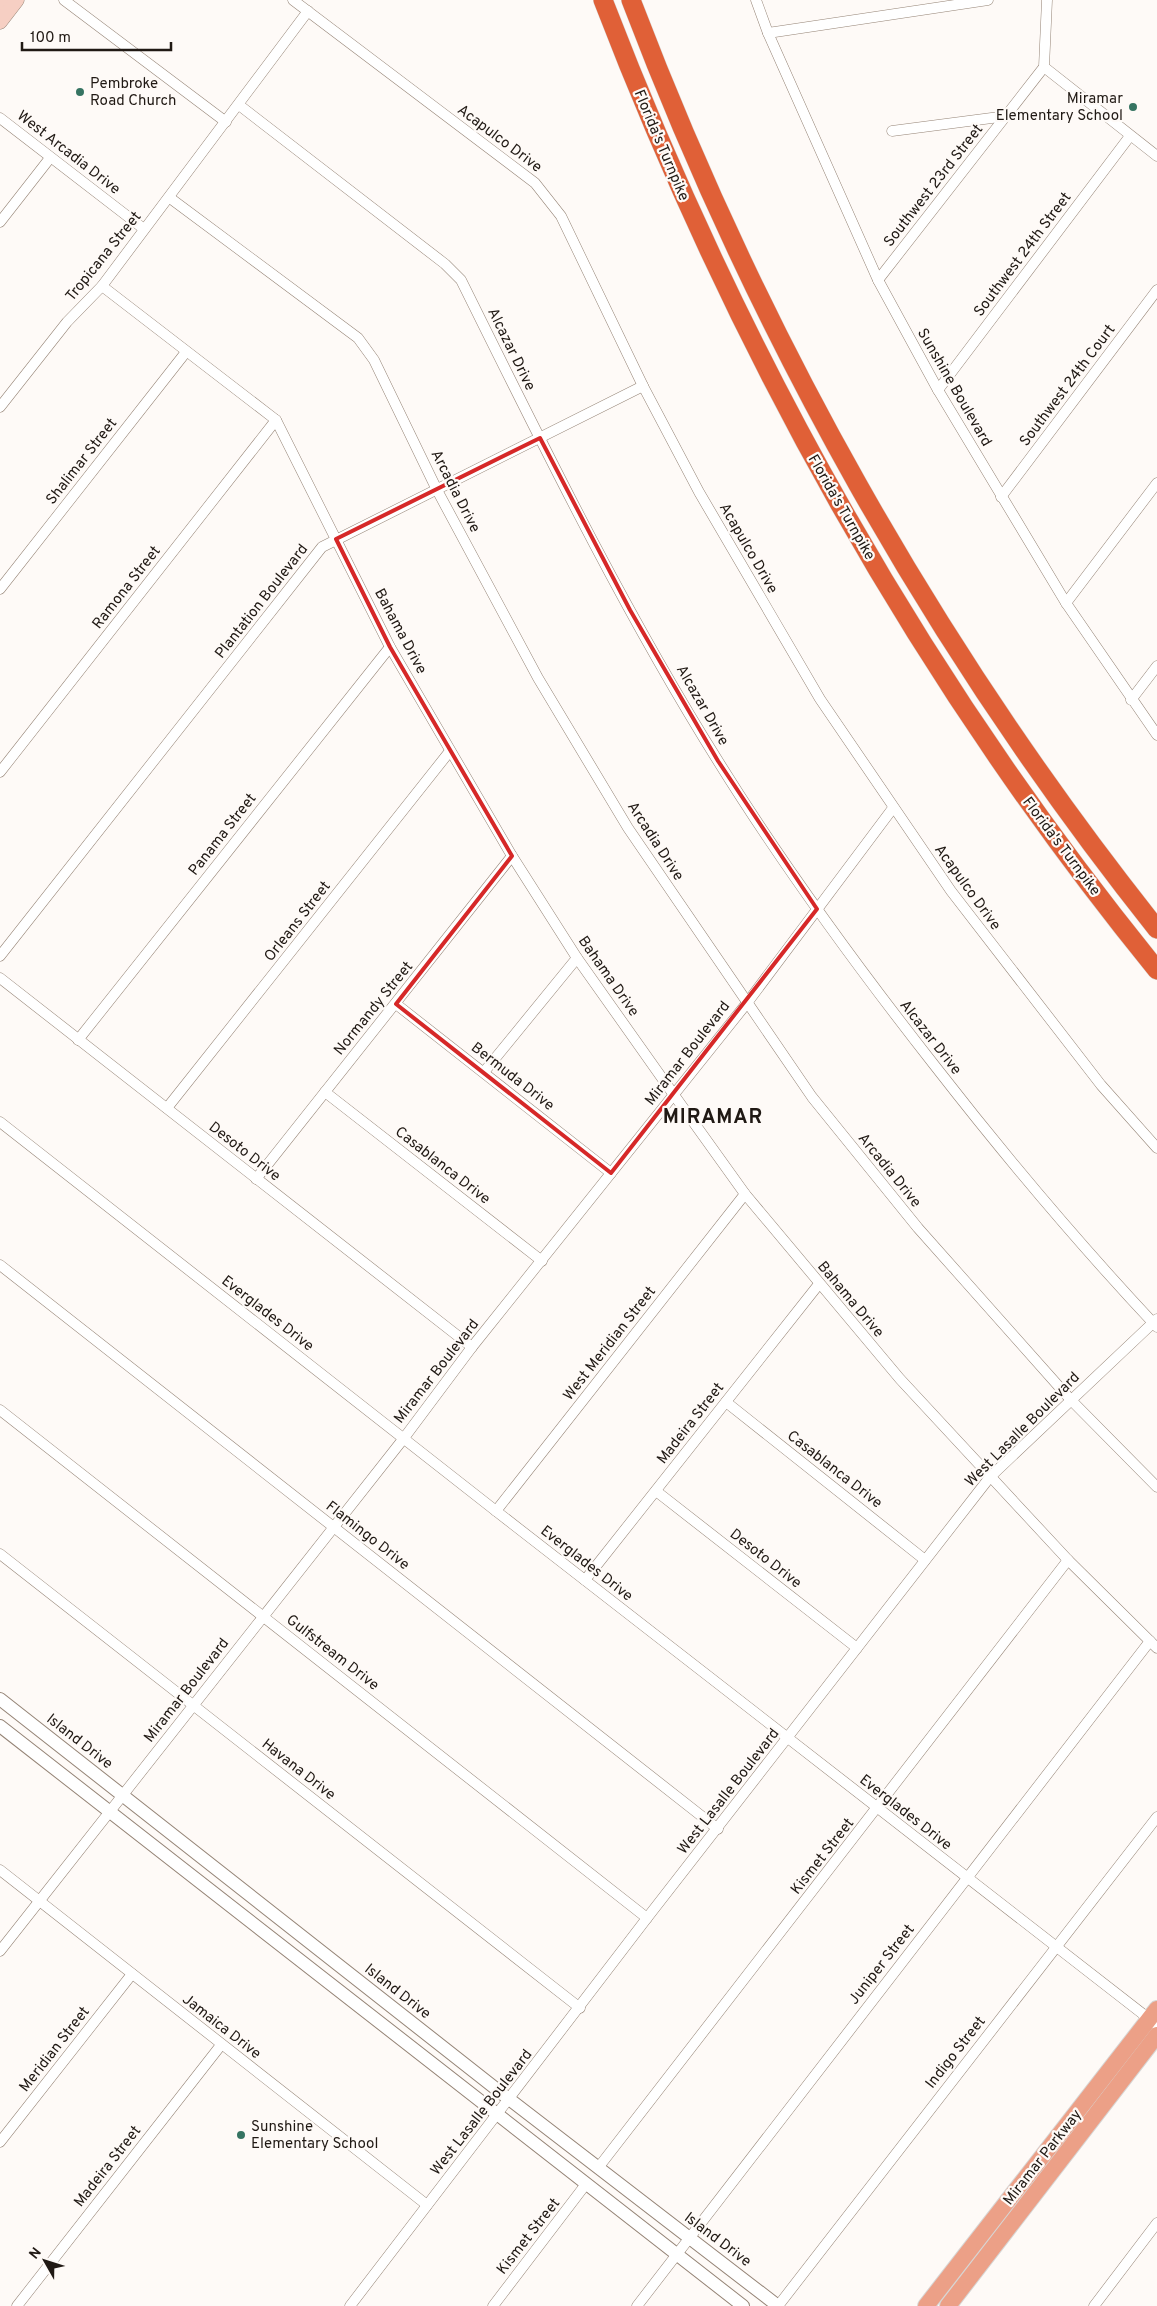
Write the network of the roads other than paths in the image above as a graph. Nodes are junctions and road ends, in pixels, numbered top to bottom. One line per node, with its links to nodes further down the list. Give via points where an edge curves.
1 (4, 0): 11 (main road)
2 (17, 0): 14 (main road)
3 (64, 0): 20 (street)
4 (293, 0): 12 (street, Acapulco Drive)
5 (603, 0): 55 (highway, Florida's Turnpike, via 664,152 705,242 756,348 836,499 902,611 988,743 1062,847)
6 (631, 0): 52 (highway, Florida's Turnpike, via 727,229 770,321 836,447 978,682 1067,810)
7 (756, 0): 15 (street, Sunshine Boulevard)
8 (910, 0): 13 (street)
9 (988, 0): 13 (street)
10 (1047, 0): 16 (street)
11 (0, 5)
12 (308, 11): 17 (street, Tropicana Street); 32 (street, Acapulco Drive, via 535,183 561,216)
13 (910, 11): 15 (street)
14 (0, 22)
15 (768, 33): 28 (street, Sunshine Boulevard)
16 (1044, 67): 18 (street, Southwest 23rd Street); 22 (street)
17 (239, 105): 20 (street, Tropicana Street); 36 (street, Alcazar Drive, via 462,280)
18 (1007, 116): 21 (street); 28 (street, Southwest 23rd Street)
19 (0, 118): 24 (street, West Arcadia Drive)
20 (226, 122): 25 (street, Tropicana Street)
21 (892, 131)
22 (1130, 136): 23 (street); 33 (street, Southwest 24th Street)
23 (1157, 156)
24 (50, 158): 26 (street); 27 (street, West Arcadia Drive)
25 (170, 198): 27 (street, Tropicana Street); 38 (street, Arcadia Drive, via 358,338 374,360)
26 (0, 222)
27 (144, 229): 29 (street, Tropicana Street)
28 (878, 280): 33 (street, Sunshine Boulevard)
29 (102, 286): 31 (street, Bahama Drive); 34 (street, Tropicana Street, via 67,322)
30 (1157, 290): 39 (street, Southwest 24th Court)
31 (186, 352): 35 (street, Bahama Drive); 41 (street, Shalimar Street)
32 (644, 386): 36 (street, Plantation Boulevard); 49 (street, Acapulco Drive, via 699,492 815,690)
33 (938, 390): 39 (street, Sunshine Boulevard)
34 (0, 407)
35 (276, 420): 40 (street, Bahama Drive); 48 (street, Ramona Street)
36 (540, 438): 38 (street, Plantation Boulevard); 51 (street, Alcazar Drive, via 630,610 718,761)
37 (1157, 483): 42 (street)
38 (437, 490): 40 (street, Plantation Boulevard); 57 (street, Arcadia Drive, via 538,678 623,820)
39 (1001, 497): 42 (street, Sunshine Boulevard)
40 (336, 538): 43 (street, Bahama Drive); 53 (street, Plantation Boulevard, via 322,546)
41 (0, 589)
42 (1066, 603): 45 (street, Sunshine Boulevard)
43 (390, 647): 47 (street, Bahama Drive); 59 (street, Panama Street)
44 (1157, 666): 45 (street)
45 (1131, 700): 46 (street, Sunshine Boulevard)
46 (1157, 735)
47 (450, 751): 50 (street, Bahama Drive); 63 (street, Orleans Street)
48 (0, 772)
49 (893, 808): 51 (street, Miramar Boulevard); 65 (street, Acapulco Drive, via 951,891 1095,1077)
50 (512, 856): 54 (street, Bahama Drive); 58 (street, Normandy Street)
51 (817, 909): 57 (street, Miramar Boulevard); 72 (street, Alcazar Drive, via 1009,1161)
52 (1157, 929)
53 (0, 956)
54 (577, 958): 60 (street); 62 (street, Bahama Drive)
55 (1157, 970)
56 (0, 978): 59 (street, Desoto Drive)
57 (747, 1003): 62 (street, Miramar Boulevard); 74 (street, Arcadia Drive, via 812,1097 918,1228)
58 (396, 1004): 60 (street, Bermuda Drive); 61 (street, Normandy Street)
59 (78, 1040): 63 (street, Desoto Drive)
60 (484, 1072): 66 (street, Bermuda Drive)
61 (325, 1092): 67 (street, Normandy Street); 69 (street, Casablanca Drive)
62 (674, 1095): 66 (street, Miramar Boulevard); 68 (street, Bahama Drive)
63 (167, 1108): 67 (street, Desoto Drive)
64 (0, 1122): 77 (street, Everglades Drive)
65 (1157, 1148)
66 (611, 1173): 69 (street, Miramar Boulevard)
67 (256, 1179): 73 (street, Desoto Drive)
68 (745, 1194): 71 (street, Bahama Drive); 81 (street, West Meridian Street)
69 (542, 1261): 73 (street, Miramar Boulevard)
70 (0, 1265): 82 (street, Flamingo Drive)
71 (819, 1284): 75 (street, Madeira Street); 78 (street, Bahama Drive)
72 (1156, 1323): 74 (street, West Lasalle Boulevard)
73 (472, 1347): 77 (street, Miramar Boulevard)
74 (1070, 1400): 78 (street, West Lasalle Boulevard); 79 (street, Arcadia Drive)
75 (726, 1402): 80 (street, Madeira Street); 84 (street, Casablanca Drive)
76 (0, 1410): 87 (street, Gulfstream Drive)
77 (404, 1438): 81 (street, Everglades Drive); 82 (street, Miramar Boulevard)
78 (990, 1477): 84 (street, West Lasalle Boulevard); 85 (street, Bahama Drive)
79 (1157, 1487)
80 (656, 1491): 86 (street, Madeira Street); 89 (street, Desoto Drive)
81 (496, 1511): 86 (street, Everglades Drive)
82 (333, 1527): 87 (street, Miramar Boulevard); 98 (street, Flamingo Drive)
83 (0, 1554): 91 (street, Havana Drive)
84 (925, 1560): 89 (street, West Lasalle Boulevard)
85 (1068, 1560): 88 (street, Bahama Drive); 95 (street, Kismet Street)
86 (585, 1580): 93 (street, Everglades Drive)
87 (263, 1616): 91 (street, Miramar Boulevard); 102 (street, Gulfstream Drive)
88 (1153, 1644): 100 (street, Juniper Street)
89 (857, 1648): 93 (street, West Lasalle Boulevard)
90 (0, 1699): 94 (street, Island Drive)
91 (192, 1705): 94 (street, Miramar Boulevard); 106 (street, Havana Drive)
92 (0, 1726): 96 (street)
93 (788, 1739): 95 (street, Everglades Drive); 98 (street, West Lasalle Boulevard)
94 (122, 1795): 96 (street, Miramar Boulevard); 110 (street, Island Drive)
95 (877, 1809): 100 (street, Everglades Drive); 113 (street, Kismet Street)
96 (109, 1812): 101 (street, Miramar Boulevard); 111 (street)
97 (1157, 1817): 103 (street, Indigo Street)
98 (718, 1829): 102 (street, West Lasalle Boulevard)
99 (0, 1870): 101 (street, Jamaica Drive)
100 (967, 1878): 103 (street, Everglades Drive); 117 (street, Juniper Street)
101 (40, 1901): 104 (street, Miramar Boulevard); 105 (street, Jamaica Drive)
102 (648, 1918): 106 (street, West Lasalle Boulevard)
103 (1056, 1946): 107 (street, Everglades Drive); 124 (street, Indigo Street)
104 (0, 1951)
105 (132, 1974): 109 (street, Jamaica Drive); 112 (street, Meridian Street)
106 (580, 2008): 110 (street, West Lasalle Boulevard)
107 (1154, 2017): 125 (main road, Miramar Parkway)
108 (1157, 2035): 126 (main road, Miramar Parkway)
109 (221, 2045): 115 (street, Jamaica Drive); 119 (street, Madeira Street)
110 (509, 2100): 111 (street, West Lasalle Boulevard); 113 (street, Island Drive)
111 (498, 2114): 114 (street); 115 (street, West Lasalle Boulevard)
112 (0, 2142)
113 (598, 2168): 117 (street, Island Drive)
114 (586, 2184): 118 (street); 121 (street, Kismet Street)
115 (427, 2206): 120 (street, West Lasalle Boulevard)
116 (1157, 2223): 127 (street)
117 (690, 2238): 118 (street, Juniper Street); 124 (street, Island Drive)
118 (677, 2255): 122 (street, Juniper Street); 123 (street)
119 (17, 2306)
120 (350, 2306)
121 (493, 2306)
122 (637, 2306)
123 (743, 2306)
124 (778, 2306)
125 (926, 2306)
126 (948, 2306)
127 (1094, 2306)

